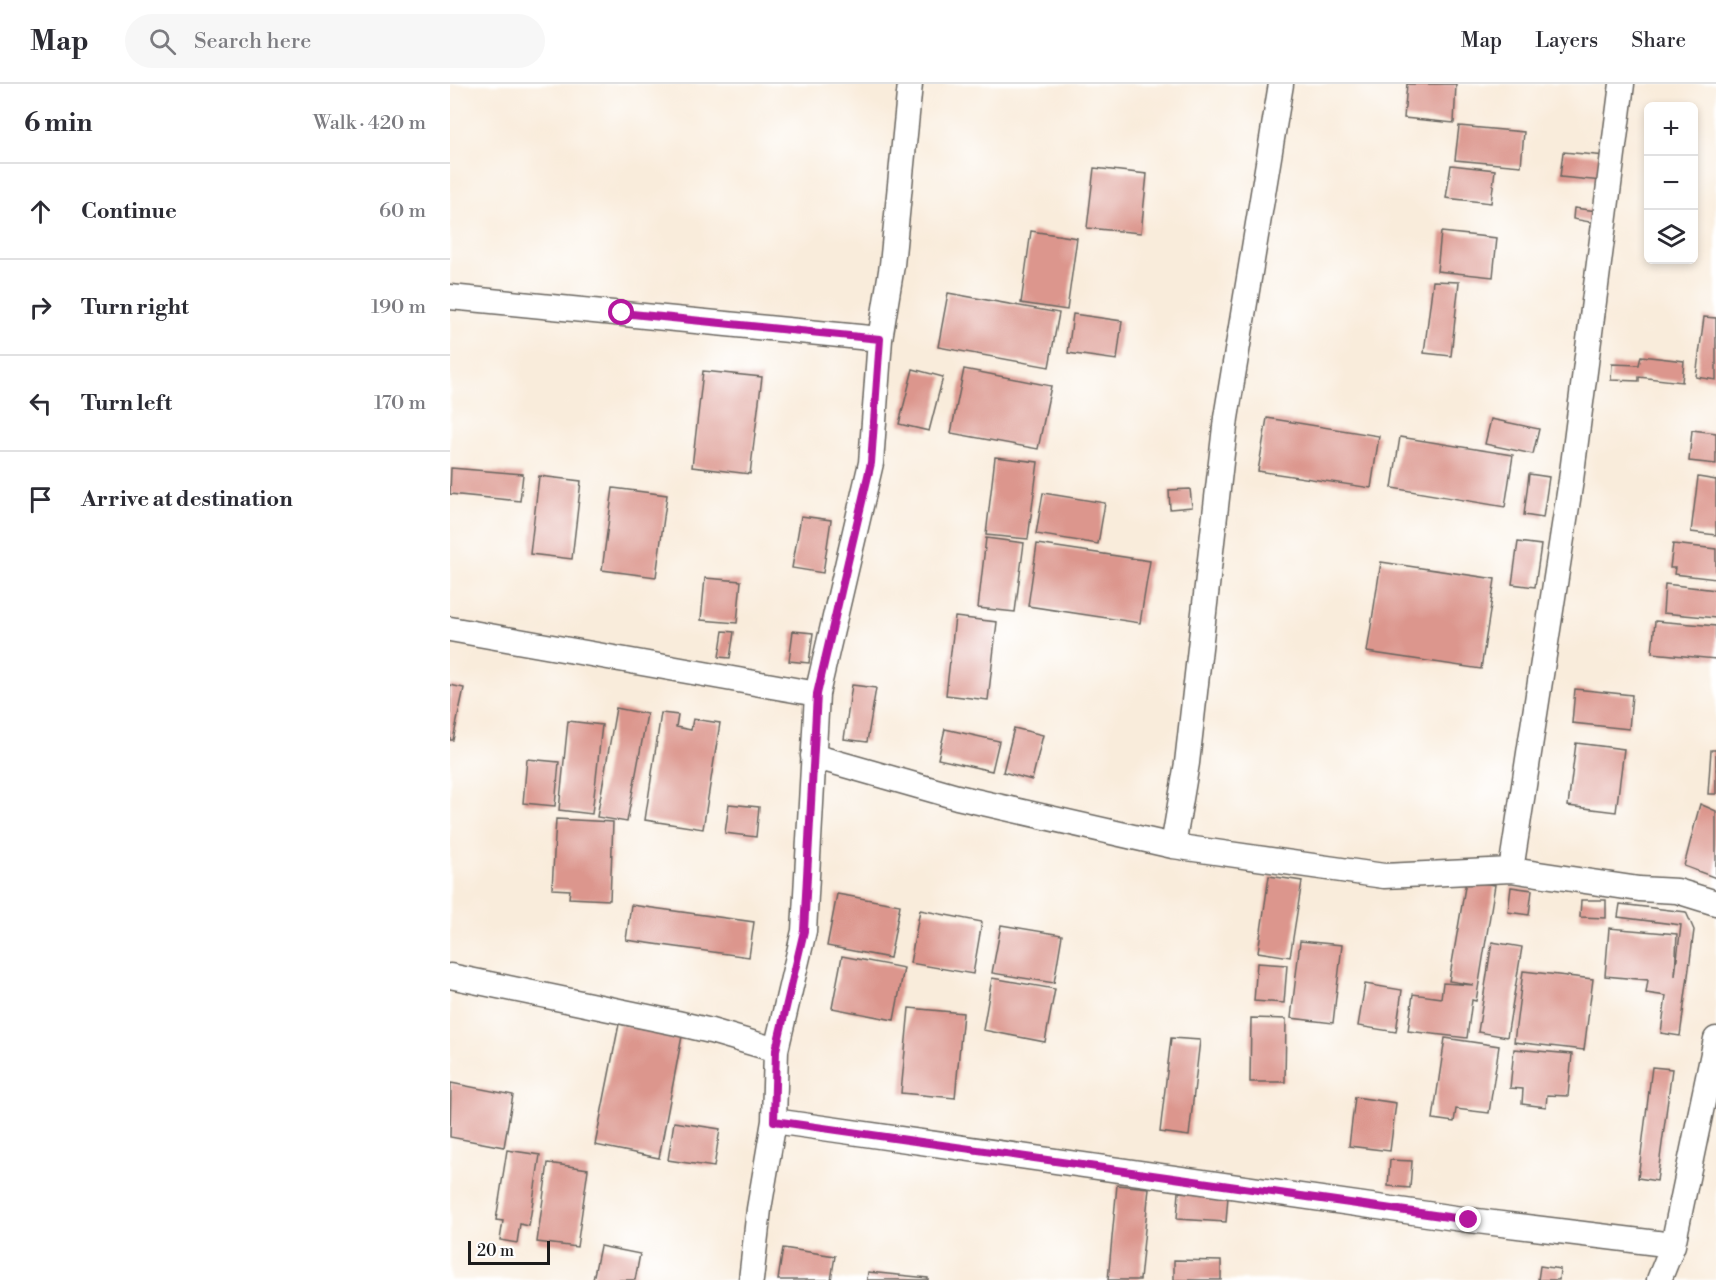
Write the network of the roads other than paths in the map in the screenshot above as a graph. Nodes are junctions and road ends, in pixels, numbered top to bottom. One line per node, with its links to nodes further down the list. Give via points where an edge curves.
1 (910, 84): 5 (street, via 892,265)
2 (1281, 84): 9 (street, via 1226,418 1187,763)
3 (1622, 84): 10 (street, via 1571,480)
4 (450, 297): 5 (street)
5 (880, 339): 7 (street, via 871,463)
6 (450, 629): 7 (street)
7 (817, 694): 8 (street)
8 (813, 756): 9 (street, via 957,797); 14 (street, via 804,931)
9 (1173, 846): 10 (street, via 1384,876)
10 (1511, 870): 11 (street, via 1677,891)
11 (1716, 903)
12 (450, 976): 14 (street, via 688,1025)
13 (1716, 1040): 16 (street)
14 (776, 1050): 15 (street)
15 (774, 1121): 16 (street, via 1469,1220); 17 (street)
16 (1673, 1245): 18 (street)
17 (751, 1280)
18 (1659, 1280)

